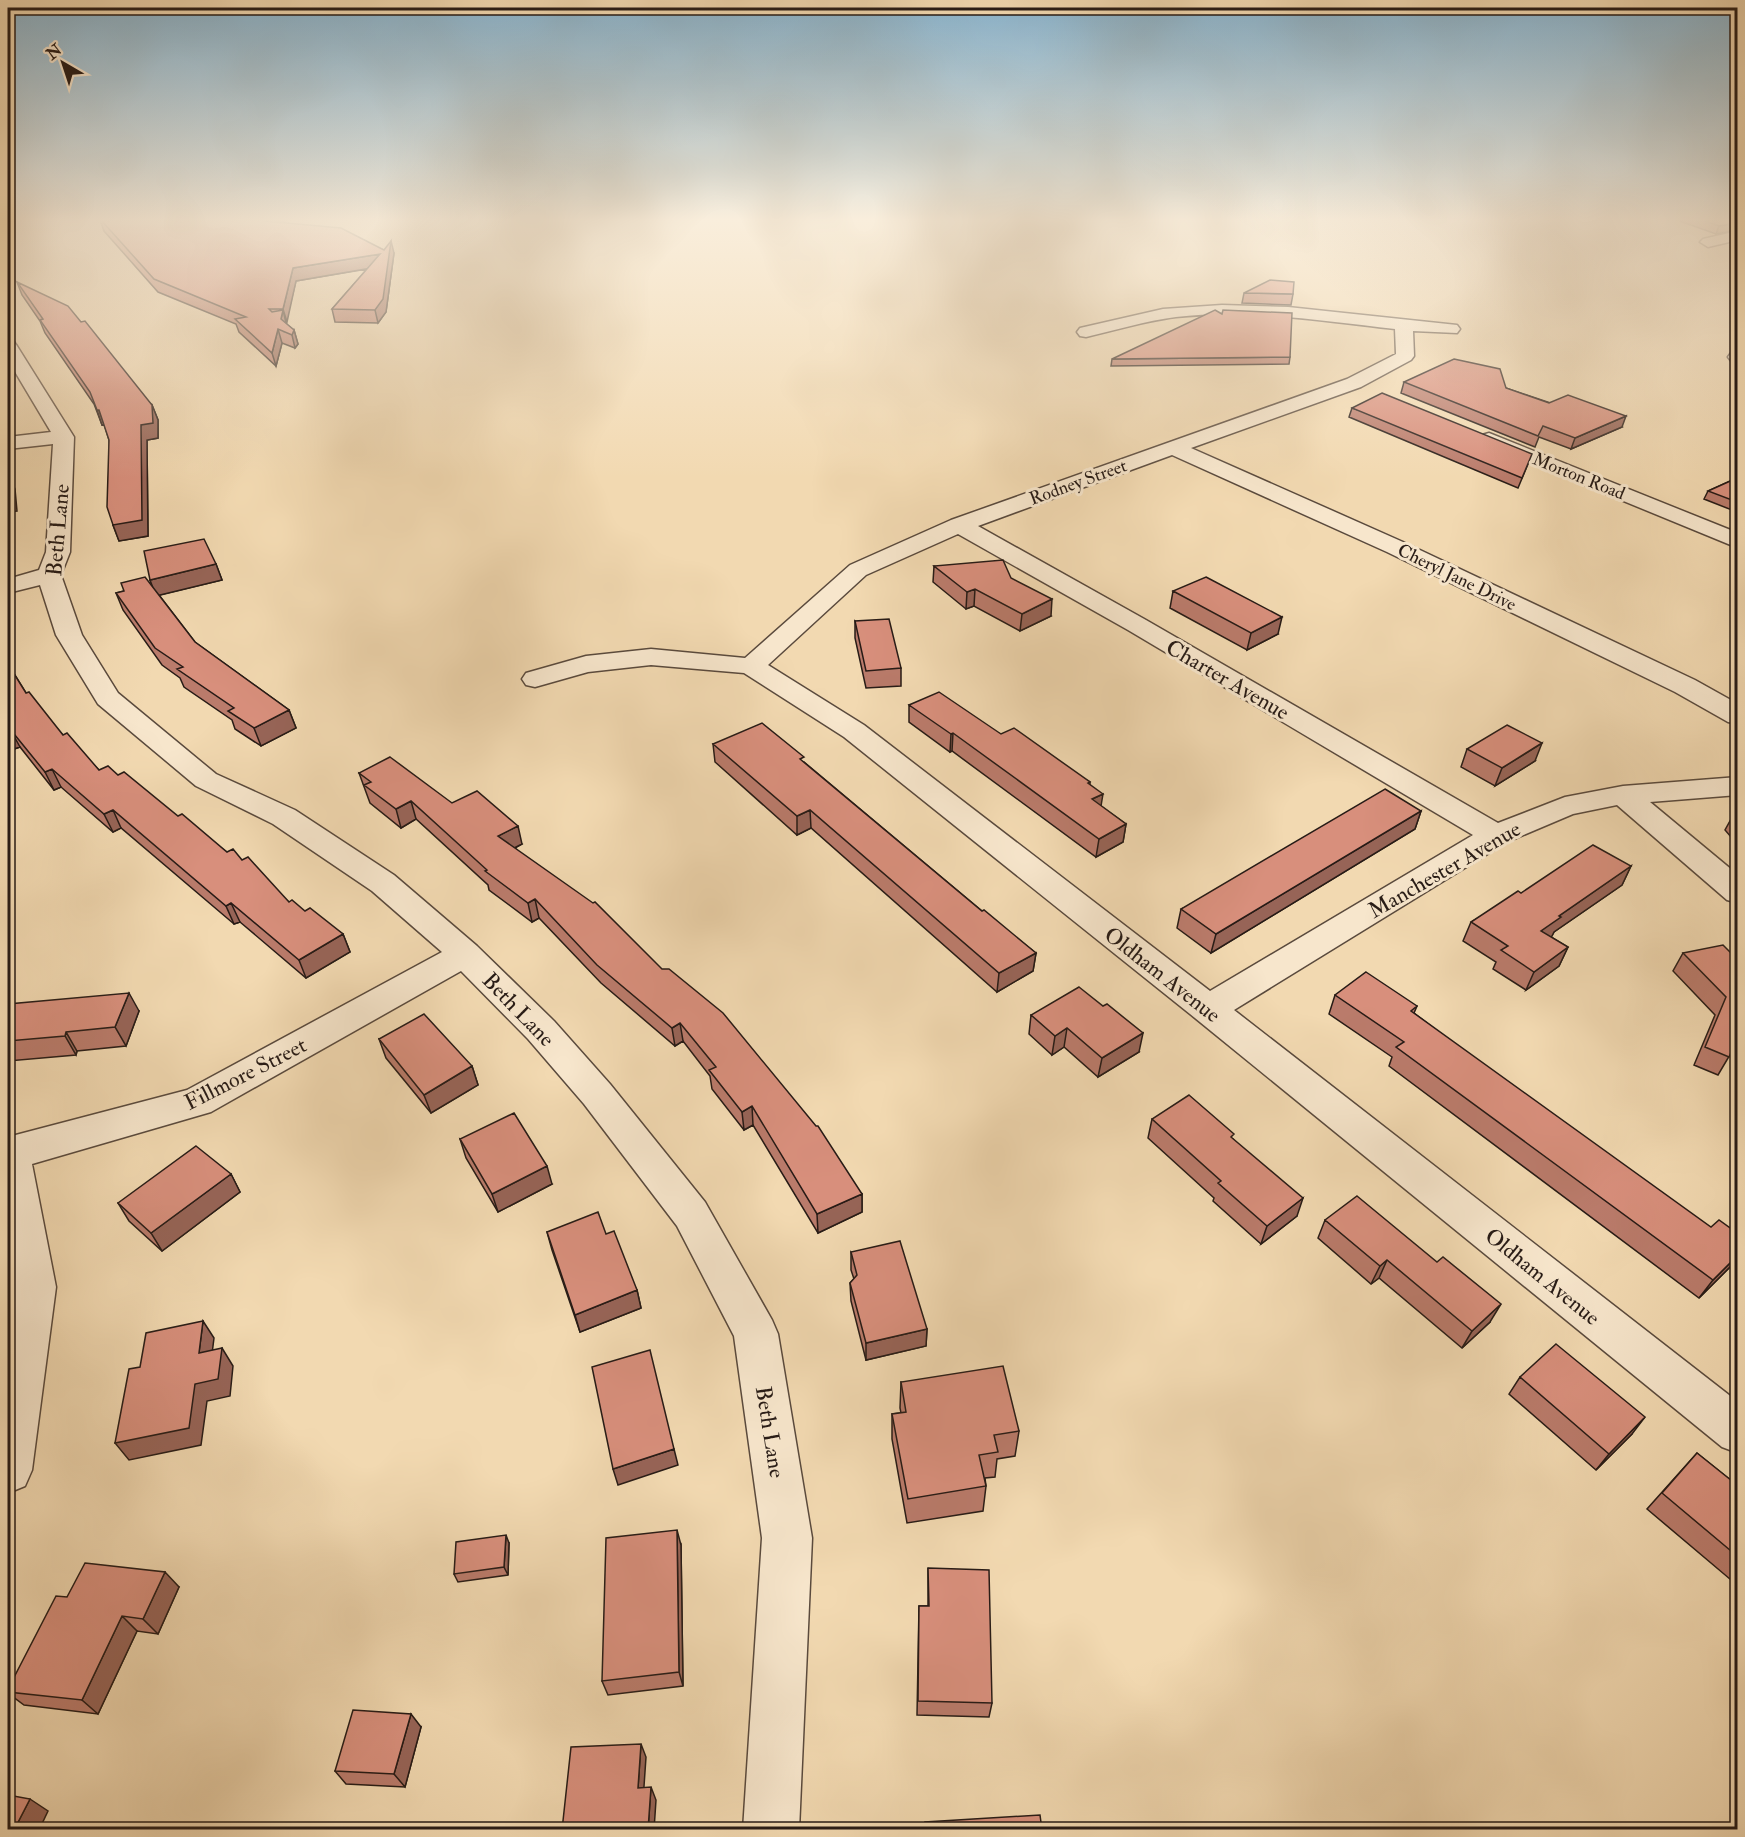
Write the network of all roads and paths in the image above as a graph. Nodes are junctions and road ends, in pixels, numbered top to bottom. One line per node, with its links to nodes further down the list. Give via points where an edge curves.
1 (1404, 325): 2 (street); 3 (street, via 1269,311 1190,311 1131,320); 5 (street, Rodney Street, via 1405,356)
2 (1451, 328)
3 (1086, 333)
4 (8, 346): 8 (street)
5 (1354, 383): 6 (street); 10 (street, Rodney Street)
6 (1376, 392)
7 (1475, 433): 12 (street, Morton Road)
8 (64, 437): 9 (street); 13 (street, Beth Lane, via 58,552)
9 (8, 443)
10 (1173, 448): 11 (street, Rodney Street); 17 (street, Cheryl Jane Drive, via 1395,547 1685,686)
11 (959, 525): 15 (street, Rodney Street, via 858,570); 20 (street, Charter Avenue)
12 (1737, 541)
13 (49, 575): 14 (street); 22 (street, Beth Lane, via 69,635 108,698 206,780 284,817 383,883)
14 (8, 586)
15 (751, 666): 16 (street, Oldham Avenue, via 651,657 586,664); 23 (street, Oldham Avenue, via 854,731)
16 (535, 679)
17 (1737, 717)
18 (1737, 786): 19 (street, Manchester Avenue)
19 (1623, 795): 20 (street, Manchester Avenue, via 1564,806); 21 (street)
20 (1496, 836): 23 (street, Manchester Avenue)
21 (1737, 892)
22 (465, 954): 24 (street, Fillmore Street, via 198,1102); 27 (street, Beth Lane, via 591,1086 691,1214 756,1334 787,1539)
23 (1208, 1009): 25 (street, Oldham Avenue)
24 (9, 1153): 26 (street, via 35,1287)
25 (1737, 1431)
26 (8, 1470)
27 (771, 1830)

